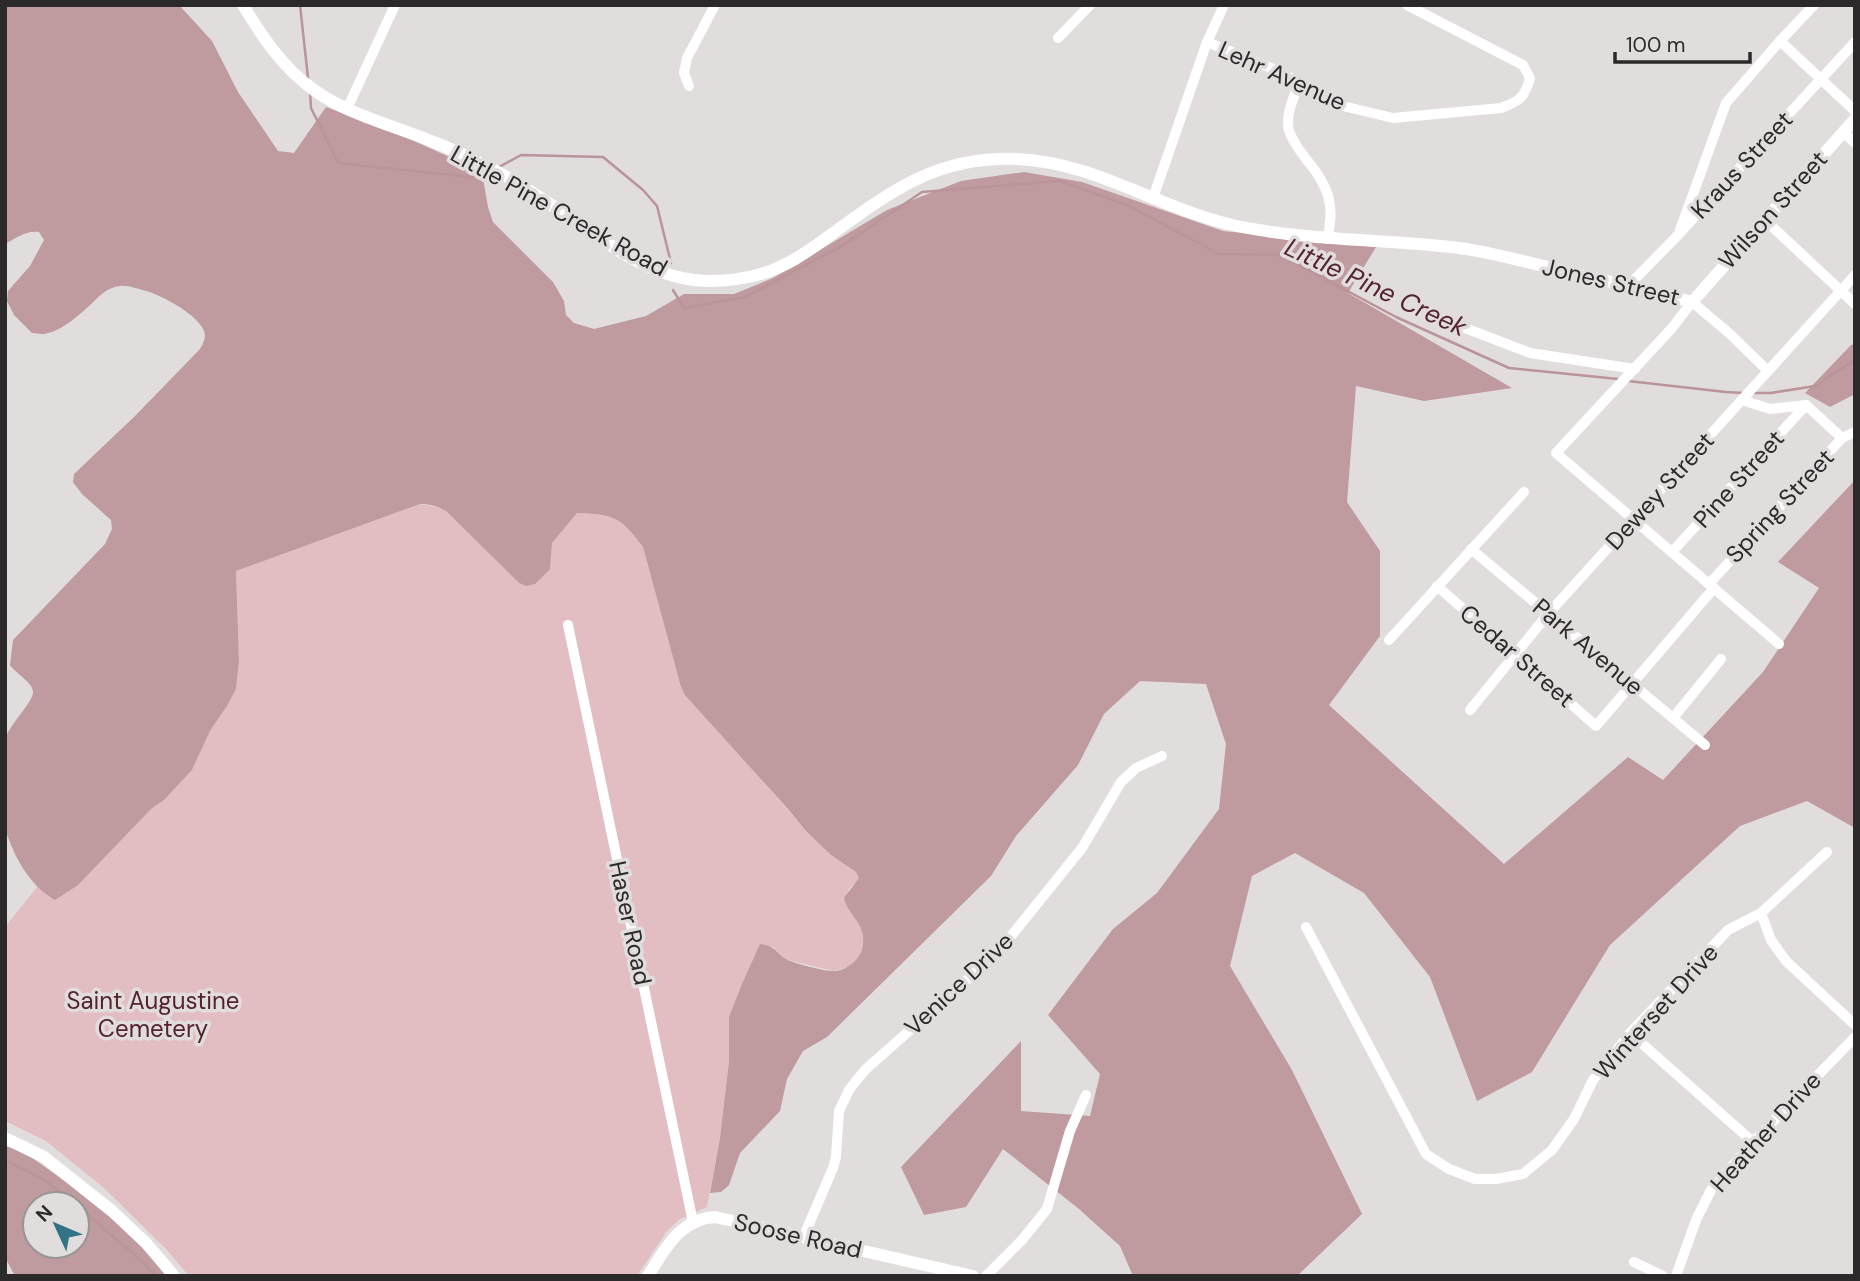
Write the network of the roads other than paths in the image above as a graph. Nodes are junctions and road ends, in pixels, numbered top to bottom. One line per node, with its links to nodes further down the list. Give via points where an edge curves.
1 (243, 5): 15 (street, Little Pine Creek Road, via 276,56 317,92)
2 (395, 5): 15 (street)
3 (715, 5): 14 (street, via 687,58 684,74)
4 (1090, 5): 8 (street)
5 (1224, 5): 10 (street)
6 (1407, 5): 13 (street, Lehr Avenue, via 1523,65 1530,78 1525,94 1501,108 1393,118 1343,106)
7 (1814, 5): 9 (street)
8 (1058, 38)
9 (1780, 41): 12 (street); 22 (street, via 1726,103)
10 (1207, 42): 13 (street, Lehr Avenue); 20 (street)
11 (1855, 42): 12 (street, Kraus Street)
12 (1820, 80): 16 (street); 22 (street, Kraus Street)
13 (1299, 83): 23 (street, via 1290,108 1289,130 1330,197 1332,221)
14 (689, 86)
15 (347, 109): 20 (street, Little Pine Creek Road, via 499,173 638,262 701,281 732,280 774,270 803,255 898,187 973,162 1019,159 1065,165)
16 (1855, 111)
17 (1855, 119): 18 (street, Wilson Street)
18 (1843, 132): 19 (street); 21 (street, Wilson Street)
19 (1855, 143)
20 (1153, 198): 23 (street, Little Pine Creek Road, via 1237,226)
21 (1765, 220): 27 (street); 28 (street, Wilson Street)
22 (1678, 235): 26 (street, Kraus Street)
23 (1327, 239): 24 (street, Little Pine Creek Road, via 1461,248)
24 (1512, 258): 26 (street, Jones Street)
25 (1855, 275): 27 (street, Dewey Street)
26 (1628, 286): 28 (street, Jones Street)
27 (1841, 291): 29 (street); 31 (street, Dewey Street)
28 (1692, 302): 31 (street, Jones Street); 32 (street)
29 (1855, 304)
30 (1444, 320): 32 (street, via 1530,353)
31 (1767, 370): 33 (street, Dewey Street)
32 (1631, 373): 38 (street, via 1556,453)
33 (1742, 400): 34 (street, via 1770,408); 38 (street, Dewey Street)
34 (1806, 405): 36 (street); 40 (street, Pine Street)
35 (1855, 432): 36 (street, Spring Street)
36 (1842, 438): 42 (street, Spring Street)
37 (1524, 492): 39 (street)
38 (1634, 520): 40 (street); 43 (street, Dewey Street)
39 (1471, 550): 41 (street); 43 (street, Park Avenue)
40 (1672, 552): 42 (street)
41 (1437, 586): 45 (street); 47 (street, Cedar Street)
42 (1711, 586): 46 (street); 49 (street, Spring Street)
43 (1548, 614): 47 (street, Dewey Street); 49 (street, Park Avenue)
44 (568, 625): 64 (street, Haser Road)
45 (1389, 640)
46 (1779, 644)
47 (1516, 655): 50 (street, Dewey Street); 52 (street, Cedar Street)
48 (1721, 659): 51 (street)
49 (1632, 684): 51 (street, Park Avenue); 52 (street, Spring Street)
50 (1470, 710)
51 (1673, 718): 53 (street, Park Avenue)
52 (1596, 726)
53 (1705, 745)
54 (1162, 756): 65 (street, Venice Drive, via 1136,768 1121,782 1082,848 994,956 856,1081 842,1102 836,1157)
55 (1827, 852): 56 (street, Winterset Drive)
56 (1761, 913): 58 (street, via 1771,940 1786,961); 59 (street, Winterset Drive, via 1728,930)
57 (1306, 927): 59 (street, Winterset Drive, via 1426,1154 1475,1179 1523,1174 1552,1150 1593,1080)
58 (1855, 1025)
59 (1630, 1033): 63 (street)
60 (1855, 1037): 63 (street, Heather Drive)
61 (1086, 1095): 70 (street, via 1070,1130 1046,1209)
62 (5, 1138): 67 (street, via 44,1157 93,1195 132,1229)
63 (1753, 1142): 72 (street, Heather Drive, via 1711,1190)
64 (693, 1222): 65 (street, Soose Road, via 715,1217); 68 (street, via 675,1236)
65 (803, 1238): 69 (street, Soose Road)
66 (1634, 1262): 71 (street)
67 (174, 1276)
68 (648, 1276)
69 (973, 1276)
70 (986, 1276)
71 (1663, 1276)
72 (1676, 1276)

